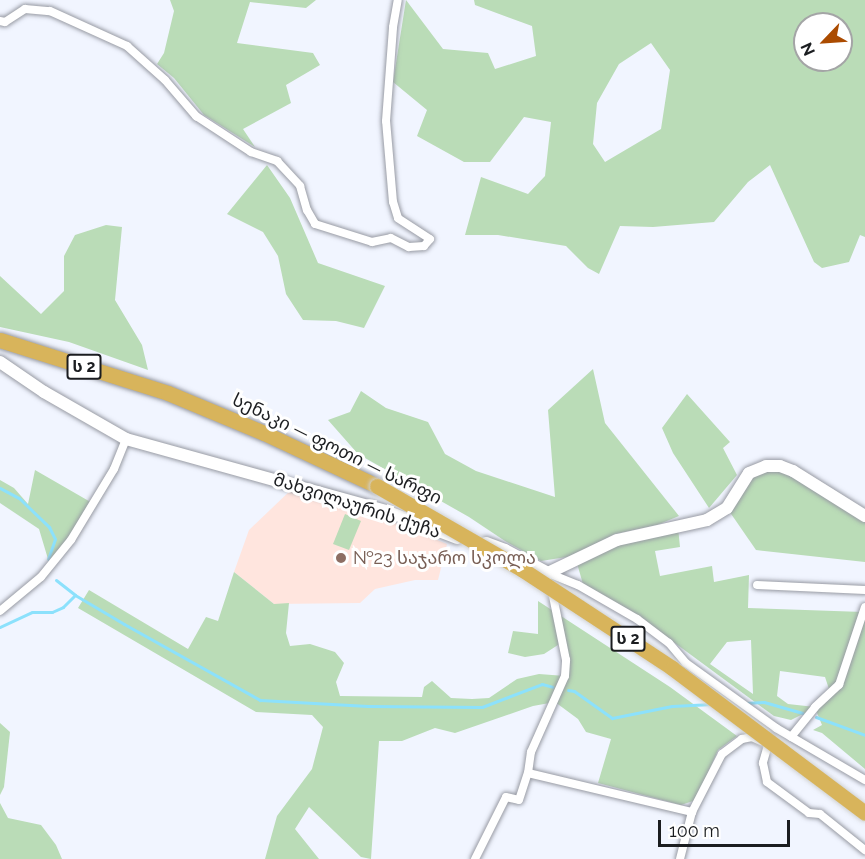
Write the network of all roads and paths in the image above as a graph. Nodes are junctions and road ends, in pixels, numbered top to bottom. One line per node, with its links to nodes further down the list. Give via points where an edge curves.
1 (399, 0): 2 (street, via 393,27 386,121 393,202 398,218 430,239 424,246 409,247 391,238 372,242 315,224 300,186 277,161 251,152 196,116 165,80 127,46 50,11 25,9 5,22)
2 (0, 21)
3 (0, 340): 19 (highway, სენაკი — ფოთი — სარფი / ს 2, bridge, via 168,393 377,486 523,570 672,669)
4 (0, 362): 5 (street, მახვილაურის ქუჩა, via 44,393)
5 (126, 439): 7 (street, მახვილაურის ქუჩა, via 386,511 459,539 505,550); 11 (street, via 114,469 70,540 41,577)
6 (865, 516): 7 (street, via 793,471 766,466 749,473 727,508 707,520 617,540)
7 (548, 573): 13 (street, via 578,585 637,619 669,643 686,663); 16 (street, via 566,660 565,676 531,752)
8 (757, 585): 9 (street)
9 (865, 590)
10 (865, 607): 12 (street)
11 (0, 611)
12 (862, 629): 14 (street, via 839,685)
13 (776, 728): 14 (street); 15 (street)
14 (791, 737): 17 (street)
15 (767, 743): 18 (street, via 752,737 742,739 722,754); 20 (street, via 763,763 767,782 809,813 820,814)
16 (528, 774): 18 (street); 21 (street, via 519,800 506,796)
17 (865, 780)
18 (692, 812): 22 (street)
19 (865, 813)
20 (865, 850)
21 (475, 859)
22 (680, 859)

